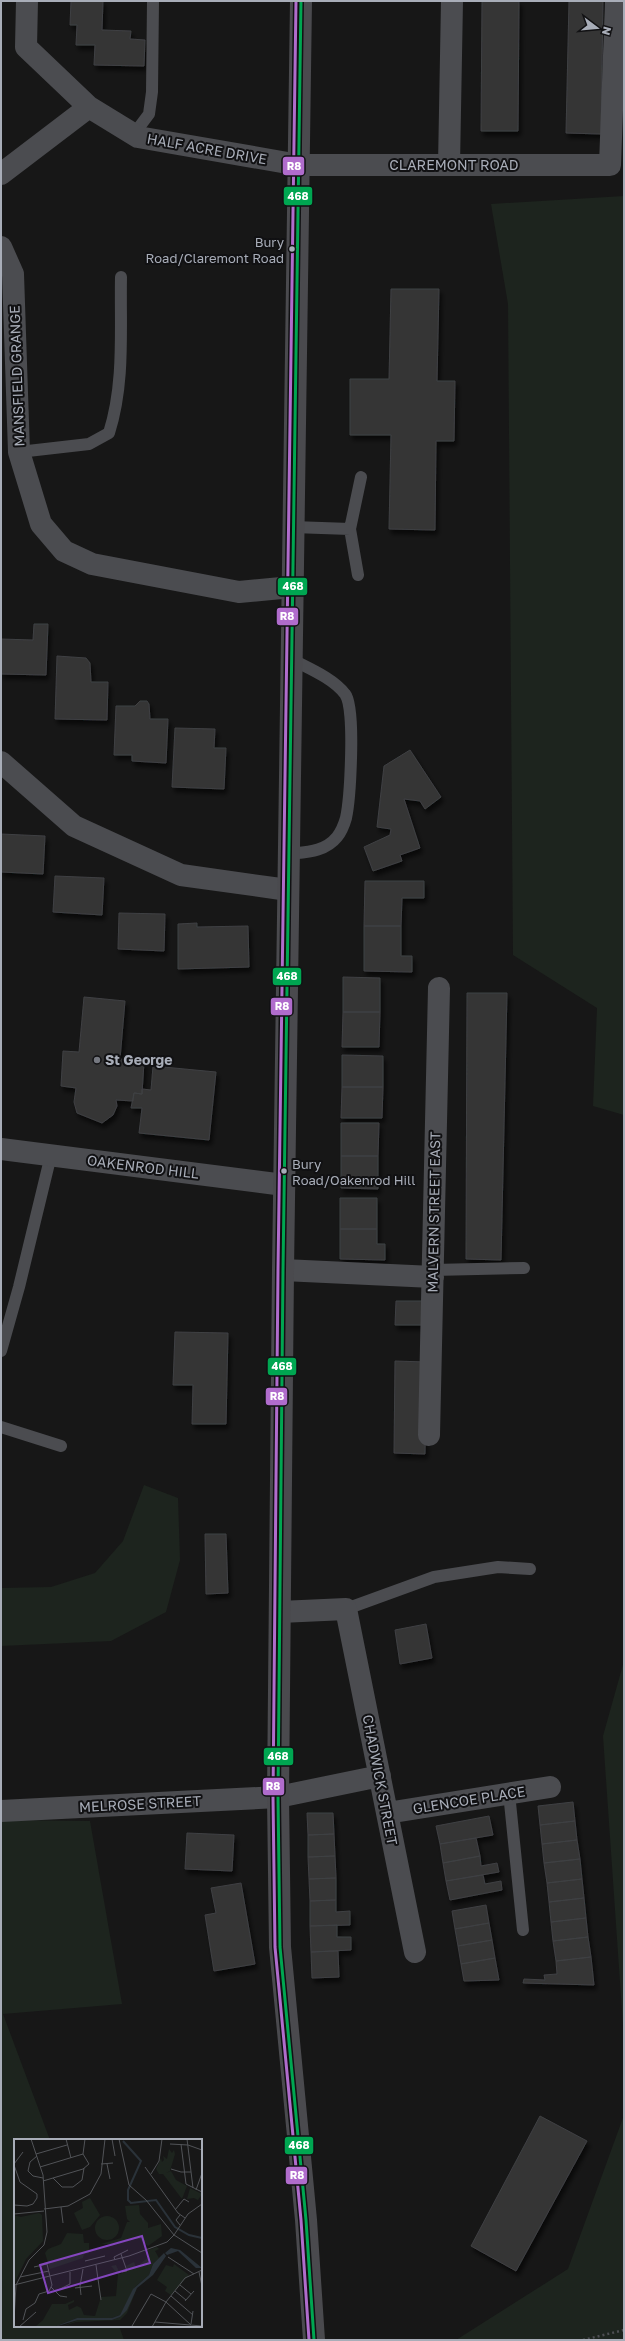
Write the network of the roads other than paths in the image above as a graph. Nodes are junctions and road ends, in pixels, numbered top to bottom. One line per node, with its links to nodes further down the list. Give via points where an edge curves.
1 (27, 1): 6 (street, HALF ACRE DRIVE, via 26,47)
2 (153, 1): 7 (lane, via 152,92 149,114)
3 (301, 1): 9 (main road)
4 (452, 1): 8 (street)
5 (616, 1): 8 (street, CLAREMONT ROAD, via 610,165)
6 (89, 107): 7 (street, HALF ACRE DRIVE); 10 (street)
7 (134, 134): 9 (street, HALF ACRE DRIVE)
8 (449, 164): 9 (street, CLAREMONT ROAD)
9 (299, 165): 15 (main road)
10 (1, 174)
11 (1, 247): 13 (street, MANSFIELD GRANGE, via 13,274)
12 (121, 277): 13 (lane, via 120,374 116,412 109,433 90,444)
13 (19, 452): 18 (street, MANSFIELD GRANGE, via 41,524 64,551 92,564 239,592)
14 (361, 477): 16 (lane)
15 (293, 527): 16 (lane); 18 (main road)
16 (350, 529): 17 (lane)
17 (358, 574)
18 (292, 587): 19 (main road)
19 (291, 659): 21 (main road); 21 (lane, via 333,683 345,694 351,713 350,786 346,818 337,837 320,849)
20 (1, 762): 22 (street, via 74,826 181,875)
21 (289, 854): 22 (main road)
22 (288, 890): 26 (main road)
23 (439, 988): 29 (street, MALVERN STREET EAST)
24 (1, 1149): 25 (street, OAKENROD HILL)
25 (51, 1155): 26 (street, OAKENROD HILL); 30 (lane)
26 (284, 1185): 28 (main road)
27 (524, 1268): 29 (lane)
28 (283, 1270): 29 (street); 36 (main road)
29 (433, 1274): 32 (street, MALVERN STREET EAST)
30 (1, 1351)
31 (1, 1427): 33 (lane)
32 (429, 1436)
33 (61, 1446)
34 (530, 1569): 35 (lane, via 498,1567 434,1577)
35 (346, 1609): 36 (street); 37 (street, CHADWICK STREET)
36 (280, 1612): 40 (main road)
37 (380, 1776): 40 (street, MELROSE STREET); 42 (street, CHADWICK STREET)
38 (550, 1786): 39 (street, GLENCOE PLACE)
39 (509, 1794): 42 (street, GLENCOE PLACE); 43 (lane)
40 (278, 1797): 41 (street, MELROSE STREET); 45 (main road, via 280,1946 306,2220)
41 (1, 1811)
42 (387, 1813): 44 (street, CHADWICK STREET)
43 (523, 1930)
44 (415, 1952)
45 (314, 2340)

